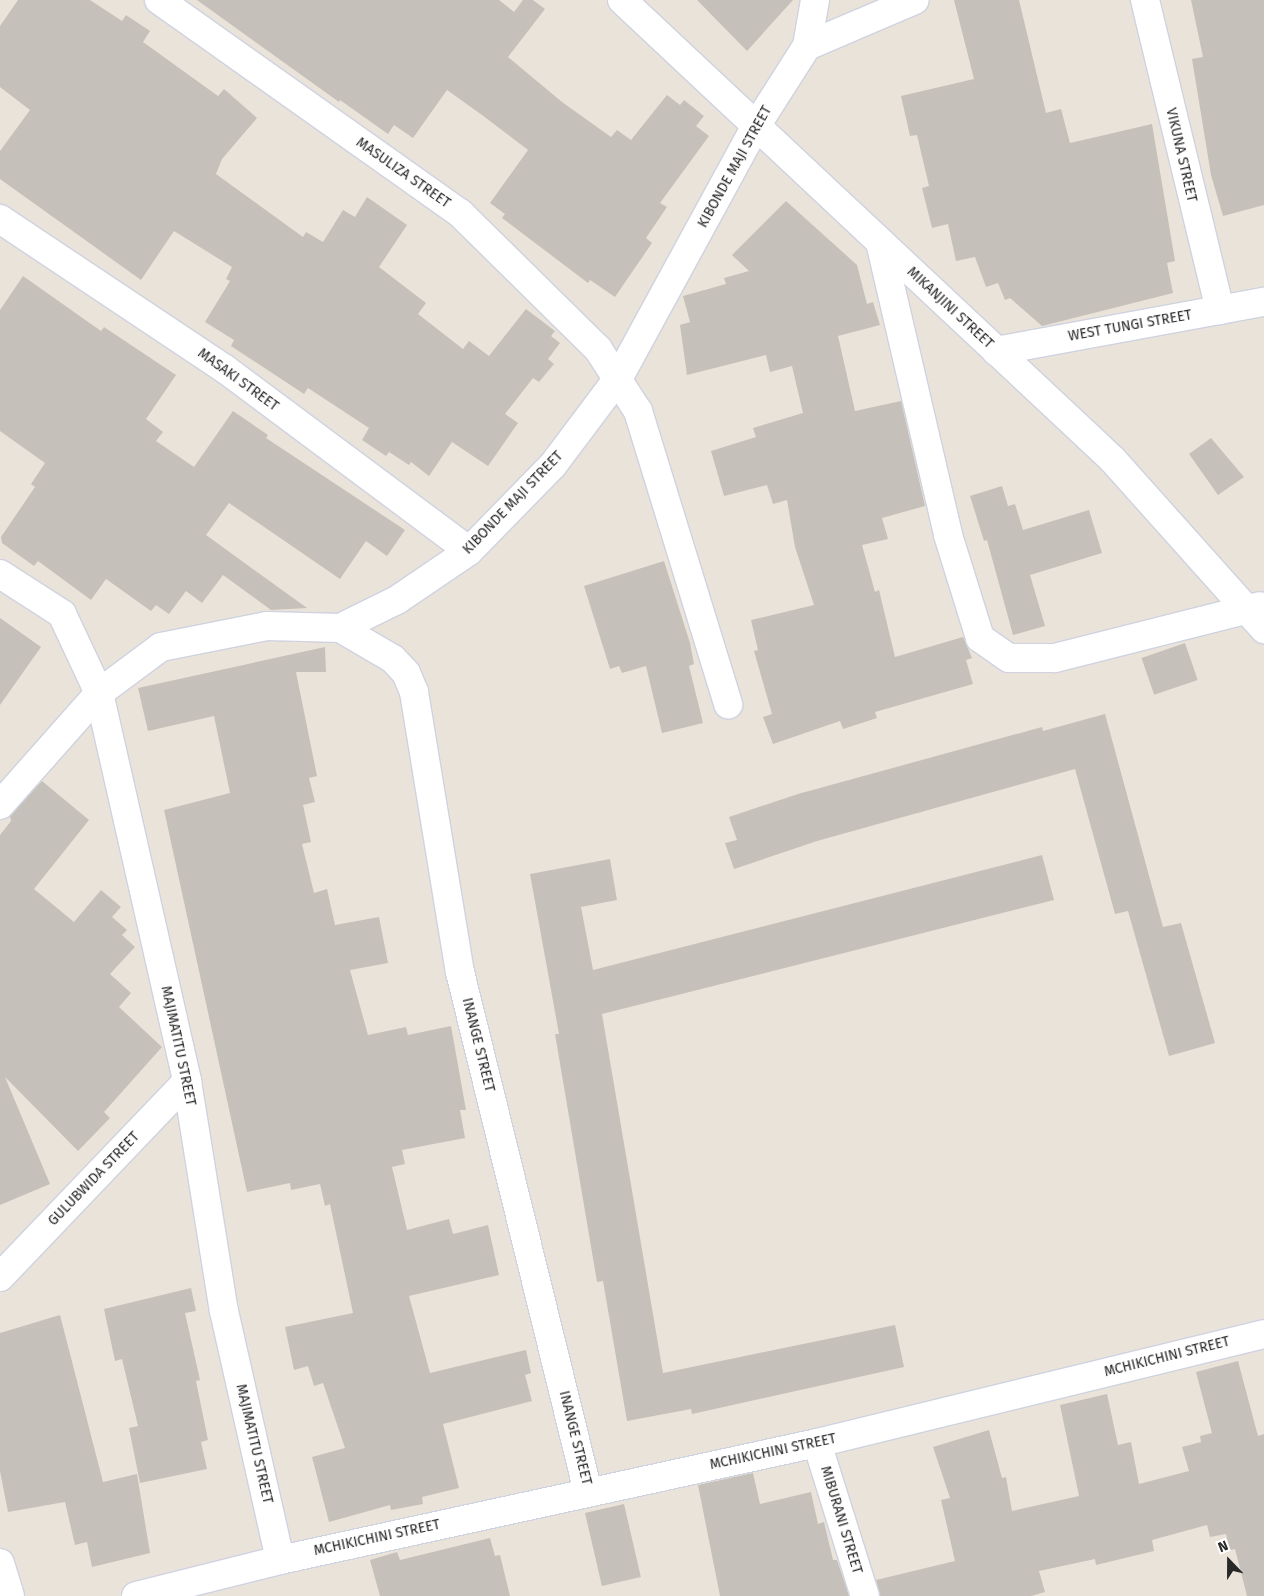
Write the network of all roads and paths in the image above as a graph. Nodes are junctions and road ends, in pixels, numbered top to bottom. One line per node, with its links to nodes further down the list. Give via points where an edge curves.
1 (159, 0): 13 (street, MASULIZA STREET, via 460,213 598,349)
2 (622, 0): 7 (street, MIKANJINI STREET)
3 (815, 0): 6 (street, KIBONDE MAJI STREET)
4 (915, 0): 6 (street)
5 (1145, 0): 11 (street, VIKUNA STREET)
6 (807, 46): 7 (street, KIBONDE MAJI STREET)
7 (756, 126): 9 (street, MIKANJINI STREET); 13 (street, KIBONDE MAJI STREET)
8 (0, 219): 14 (street, MASAKI STREET, via 225,369)
9 (880, 242): 12 (street, MIKANJINI STREET); 16 (street, via 948,536 980,638 1009,658 1055,658)
10 (1264, 302): 11 (street, WEST TUNGI STREET)
11 (1220, 310): 12 (street, WEST TUNGI STREET)
12 (996, 351): 16 (street, MIKANJINI STREET, via 1112,460)
13 (619, 377): 14 (street, KIBONDE MAJI STREET, via 553,465); 20 (street, MASULIZA STREET, via 638,412)
14 (469, 551): 17 (street, KIBONDE MAJI STREET, via 397,600)
15 (0, 574): 19 (street, MAJIMATITU STREET, via 62,614)
16 (1255, 608): 18 (street, MIKANJINI STREET)
17 (340, 628): 19 (street, KIBONDE MAJI STREET, via 266,626 161,647); 26 (street, INANGE STREET, via 393,659 406,673 414,692 460,972)
18 (1264, 629)
19 (99, 693): 21 (street, KIBONDE MAJI STREET); 22 (street, MAJIMATITU STREET)
20 (728, 704)
21 (0, 805)
22 (187, 1080): 23 (street, GULUBWIDA STREET); 27 (street, MAJIMATITU STREET, via 224,1311)
23 (0, 1277)
24 (1264, 1334): 25 (street, MCHIKICHINI STREET)
25 (817, 1443): 26 (street, MCHIKICHINI STREET); 31 (street, MIBURANI STREET)
26 (588, 1492): 27 (street, MCHIKICHINI STREET)
27 (280, 1560): 30 (street, MCHIKICHINI STREET)
28 (0, 1563): 29 (street)
29 (10, 1596)
30 (136, 1596)
31 (865, 1596)

